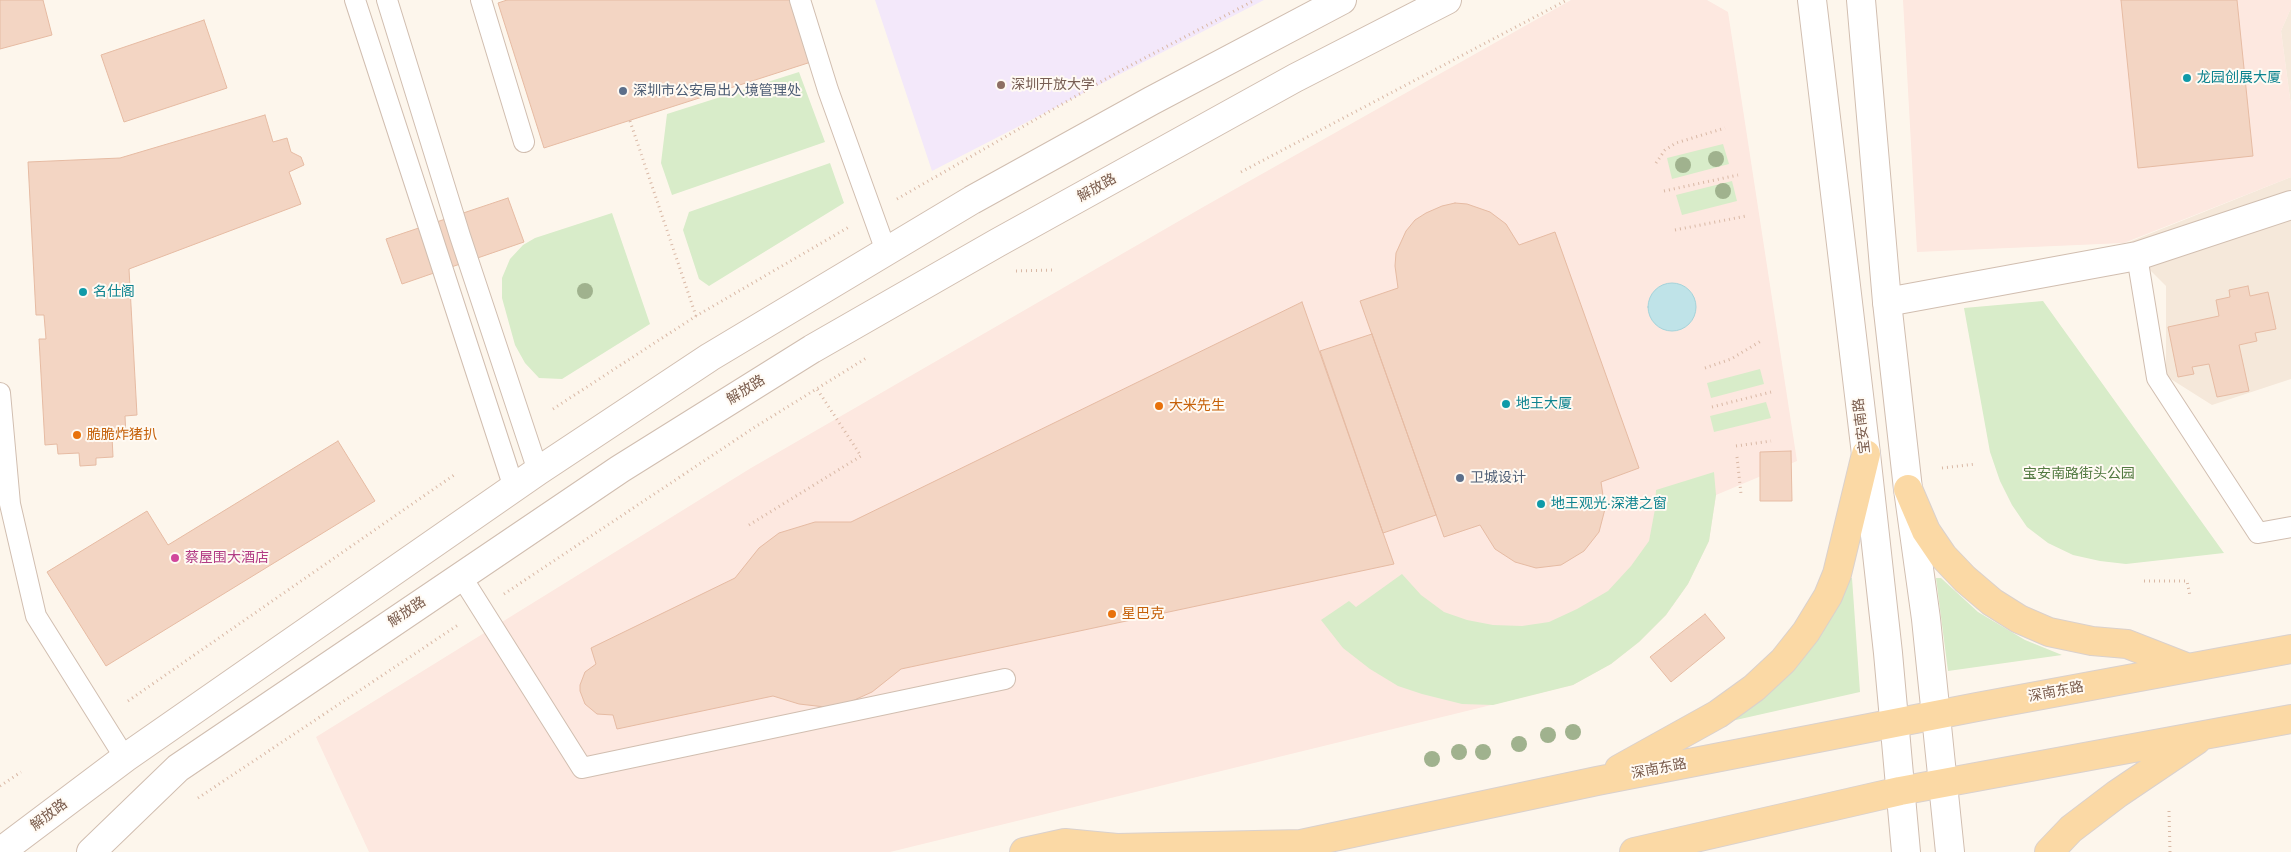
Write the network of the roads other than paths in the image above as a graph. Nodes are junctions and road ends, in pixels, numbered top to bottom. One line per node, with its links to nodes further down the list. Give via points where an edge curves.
1 (355, 0): 17 (lane)
2 (387, 0): 16 (lane, via 460,236)
3 (481, 0): 9 (lane)
4 (800, 0): 11 (lane, via 828,90)
5 (1342, 0): 11 (street, 解放路, via 1152,100)
6 (1447, 0): 20 (street, 解放路, via 1286,82 812,349 620,469)
7 (1812, 0): 15 (street, 宝安南路)
8 (1861, 0): 13 (street)
9 (524, 142)
10 (2291, 205): 12 (street)
11 (886, 251): 16 (street, 解放路, via 710,357)
12 (2137, 256): 13 (street); 19 (lane, via 2157,378 2258,533)
13 (1887, 302): 18 (street)
14 (0, 393): 28 (lane, via 10,504 36,616)
15 (1866, 454): 26 (street, 宝安南路); 29 (main road, via 1837,574 1806,632 1783,661 1754,688 1718,714)
16 (538, 471): 17 (street, 解放路)
17 (514, 488): 28 (street, 解放路)
18 (1908, 489): 22 (main road, via 1926,531 1943,556 1992,602 2019,620 2049,632 2127,644); 24 (street)
19 (2291, 527)
20 (461, 576): 23 (lane, via 582,768); 33 (street, 解放路, via 178,768)
21 (2291, 649): 22 (main road, 深南东路)
22 (2186, 667): 24 (main road, 深南东路)
23 (1005, 680)
24 (1935, 715): 26 (main road, 深南东路); 30 (street)
25 (2291, 719): 27 (main road)
26 (1893, 723): 29 (main road, 深南东路); 31 (street, 宝安南路)
27 (2208, 733): 30 (main road); 38 (main road, via 2117,794 2071,829)
28 (125, 758): 32 (street, 解放路)
29 (1597, 781): 34 (main road, 深南东路, via 1301,844 1117,848 1065,843)
30 (1943, 783): 31 (main road); 37 (street)
31 (1900, 791): 35 (main road); 36 (street, 宝安南路)
32 (0, 852)
33 (91, 852)
34 (1024, 852)
35 (1634, 852)
36 (1906, 852)
37 (1950, 852)
38 (2049, 852)

